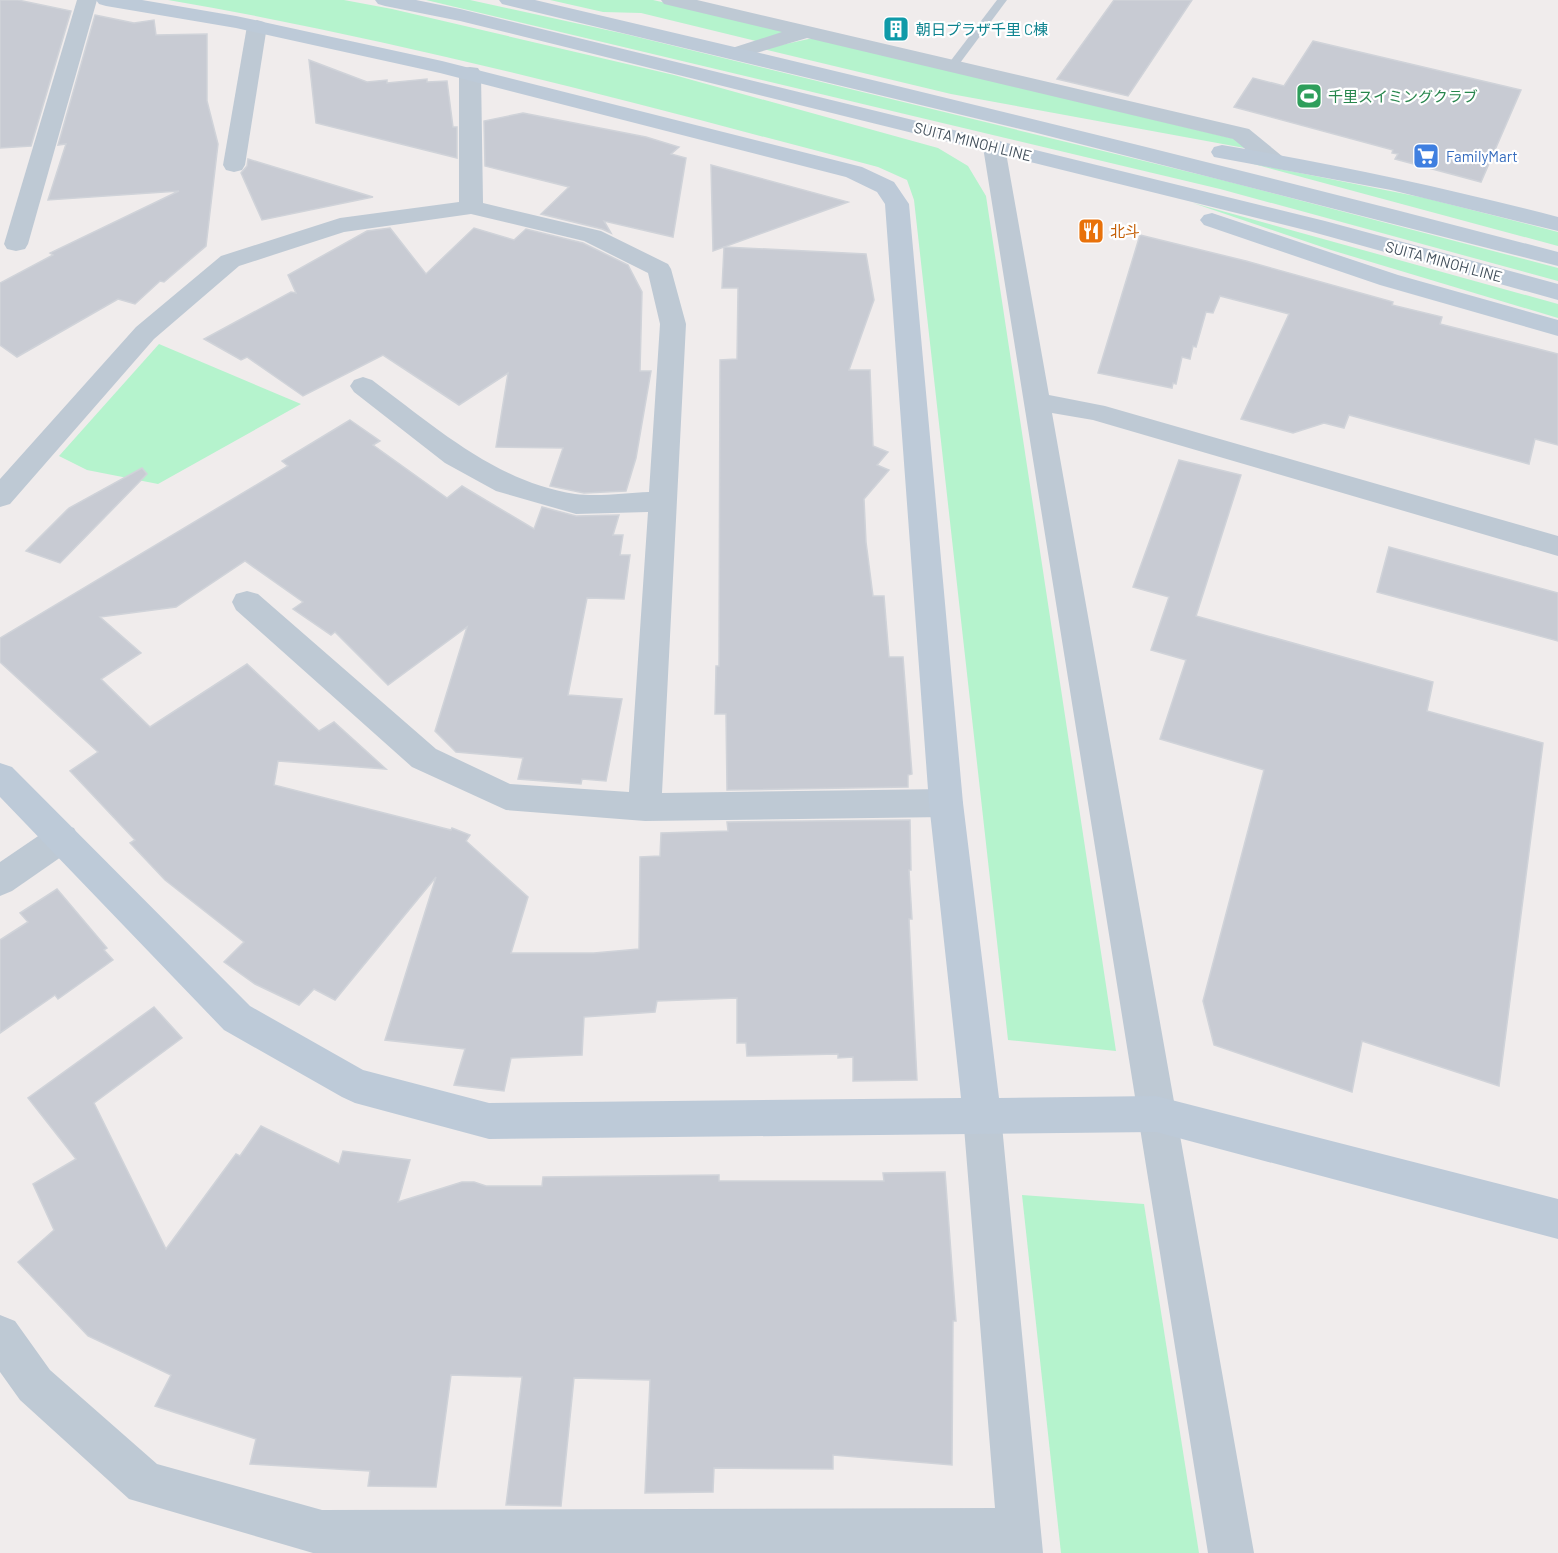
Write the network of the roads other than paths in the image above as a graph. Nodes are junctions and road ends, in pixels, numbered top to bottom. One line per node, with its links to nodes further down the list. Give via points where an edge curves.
1 (87, 0): 18 (street)
2 (106, 0): 7 (main road)
3 (385, 0): 13 (main road, SUITA MINOH LINE, via 460,15)
4 (509, 0): 9 (main road, SUITA MINOH LINE)
5 (671, 0): 8 (street)
6 (1002, 0): 10 (lane)
7 (257, 26): 11 (main road); 15 (street)
8 (807, 32): 9 (street); 10 (street)
9 (736, 53): 12 (main road, SUITA MINOH LINE)
10 (953, 66): 14 (street, via 1241,134)
11 (470, 73): 16 (street); 29 (main road, via 854,172 886,187 897,204)
12 (948, 104): 14 (main road); 19 (main road, SUITA MINOH LINE)
13 (994, 147): 20 (main road, SUITA MINOH LINE, via 1317,226); 21 (main road, via 1389,280); 23 (street)
14 (1277, 161): 17 (main road, via 1365,177)
15 (234, 165)
16 (471, 207): 24 (street, via 340,225 230,261 145,333); 25 (street, via 592,236 659,269 673,324)
17 (1558, 224)
18 (16, 244)
19 (1558, 259)
20 (1558, 292)
21 (1558, 328)
22 (363, 386): 25 (street, via 455,456 506,484 576,504)
23 (1036, 401): 26 (street, via 1107,415); 33 (street)
24 (0, 497)
25 (663, 502): 30 (street)
26 (1558, 546)
27 (247, 602): 30 (street, via 424,758 506,797)
28 (0, 776): 31 (main road)
29 (946, 803): 30 (street); 34 (main road)
30 (645, 807)
31 (62, 838): 32 (street); 34 (main road, via 237,1018 355,1084 489,1121)
32 (0, 880)
33 (1156, 1114): 34 (main road); 35 (main road); 38 (street)
34 (982, 1115): 37 (street)
35 (1558, 1219)
36 (0, 1336): 37 (street, via 35,1385 145,1483 322,1533)
37 (1021, 1542)
38 (1231, 1553)

